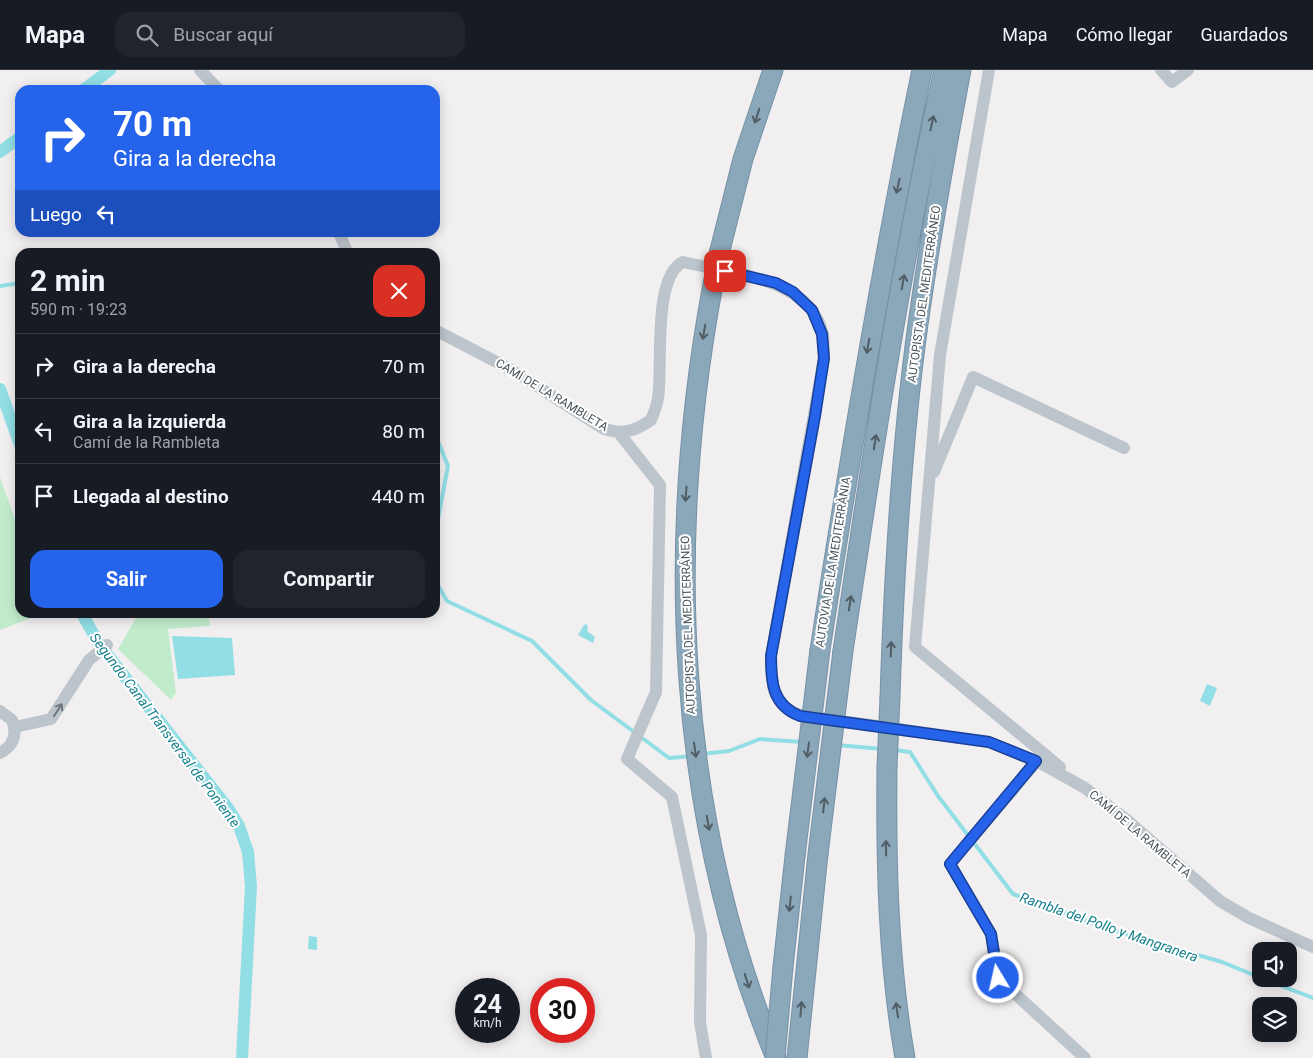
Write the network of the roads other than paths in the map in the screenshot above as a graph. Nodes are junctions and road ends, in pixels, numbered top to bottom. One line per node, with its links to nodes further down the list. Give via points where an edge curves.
1 (200, 70): 9 (street)
2 (773, 70): 22 (highway, AUTOPISTA DEL MEDITERRÁNEO, one-way to 22, bridge, via 743,159 702,340 691,426 684,532 685,618 692,725 699,775 735,943)
3 (922, 70): 22 (highway, AUTOVIA DE LA MEDITERRÀNIA, one-way to 22, bridge, via 857,408 820,650)
4 (944, 70): 23 (highway, AUTOVIA DE LA MEDITERRÀNIA, one-way to 4, bridge, via 843,651 919,185)
5 (961, 70): 24 (highway, AUTOPISTA DEL MEDITERRÁNEO, one-way to 5, bridge, via 896,1009 886,851 893,596 918,325)
6 (990, 70): 13 (street, via 940,356)
7 (1161, 70): 8 (street, via 1172,82)
8 (1188, 70)
9 (214, 85)
10 (440, 333): 11 (street, CAMÍ DE LA RAMBLETA, via 510,369 604,429)
11 (619, 433): 18 (street, CAMÍ DE LA RAMBLETA, via 637,429 652,420 658,398 658,355 664,300 670,275 677,264 683,262 776,283 793,292 812,310 822,334 824,358 771,656 771,683 779,700 789,711 800,716 989,742); 21 (street, via 660,485 656,692 627,759 672,797 700,936 700,1022)
12 (1124, 448): 13 (street, via 973,377)
13 (929, 484): 19 (street, via 915,647)
14 (102, 649): 16 (street, one-way to 14, via 52,719 89,660)
15 (0, 710): 16 (street, via 8,715)
16 (15, 727): 17 (street, via 12,743)
17 (0, 753)
18 (1036, 761): 19 (street, CAMÍ DE LA RAMBLETA); 25 (street, via 950,864 991,934 998,978)
19 (1085, 788): 20 (street, CAMÍ DE LA RAMBLETA, via 1220,901)
20 (1313, 947)
21 (706, 1058)
22 (775, 1058)
23 (797, 1058)
24 (905, 1058)
25 (1085, 1058)

